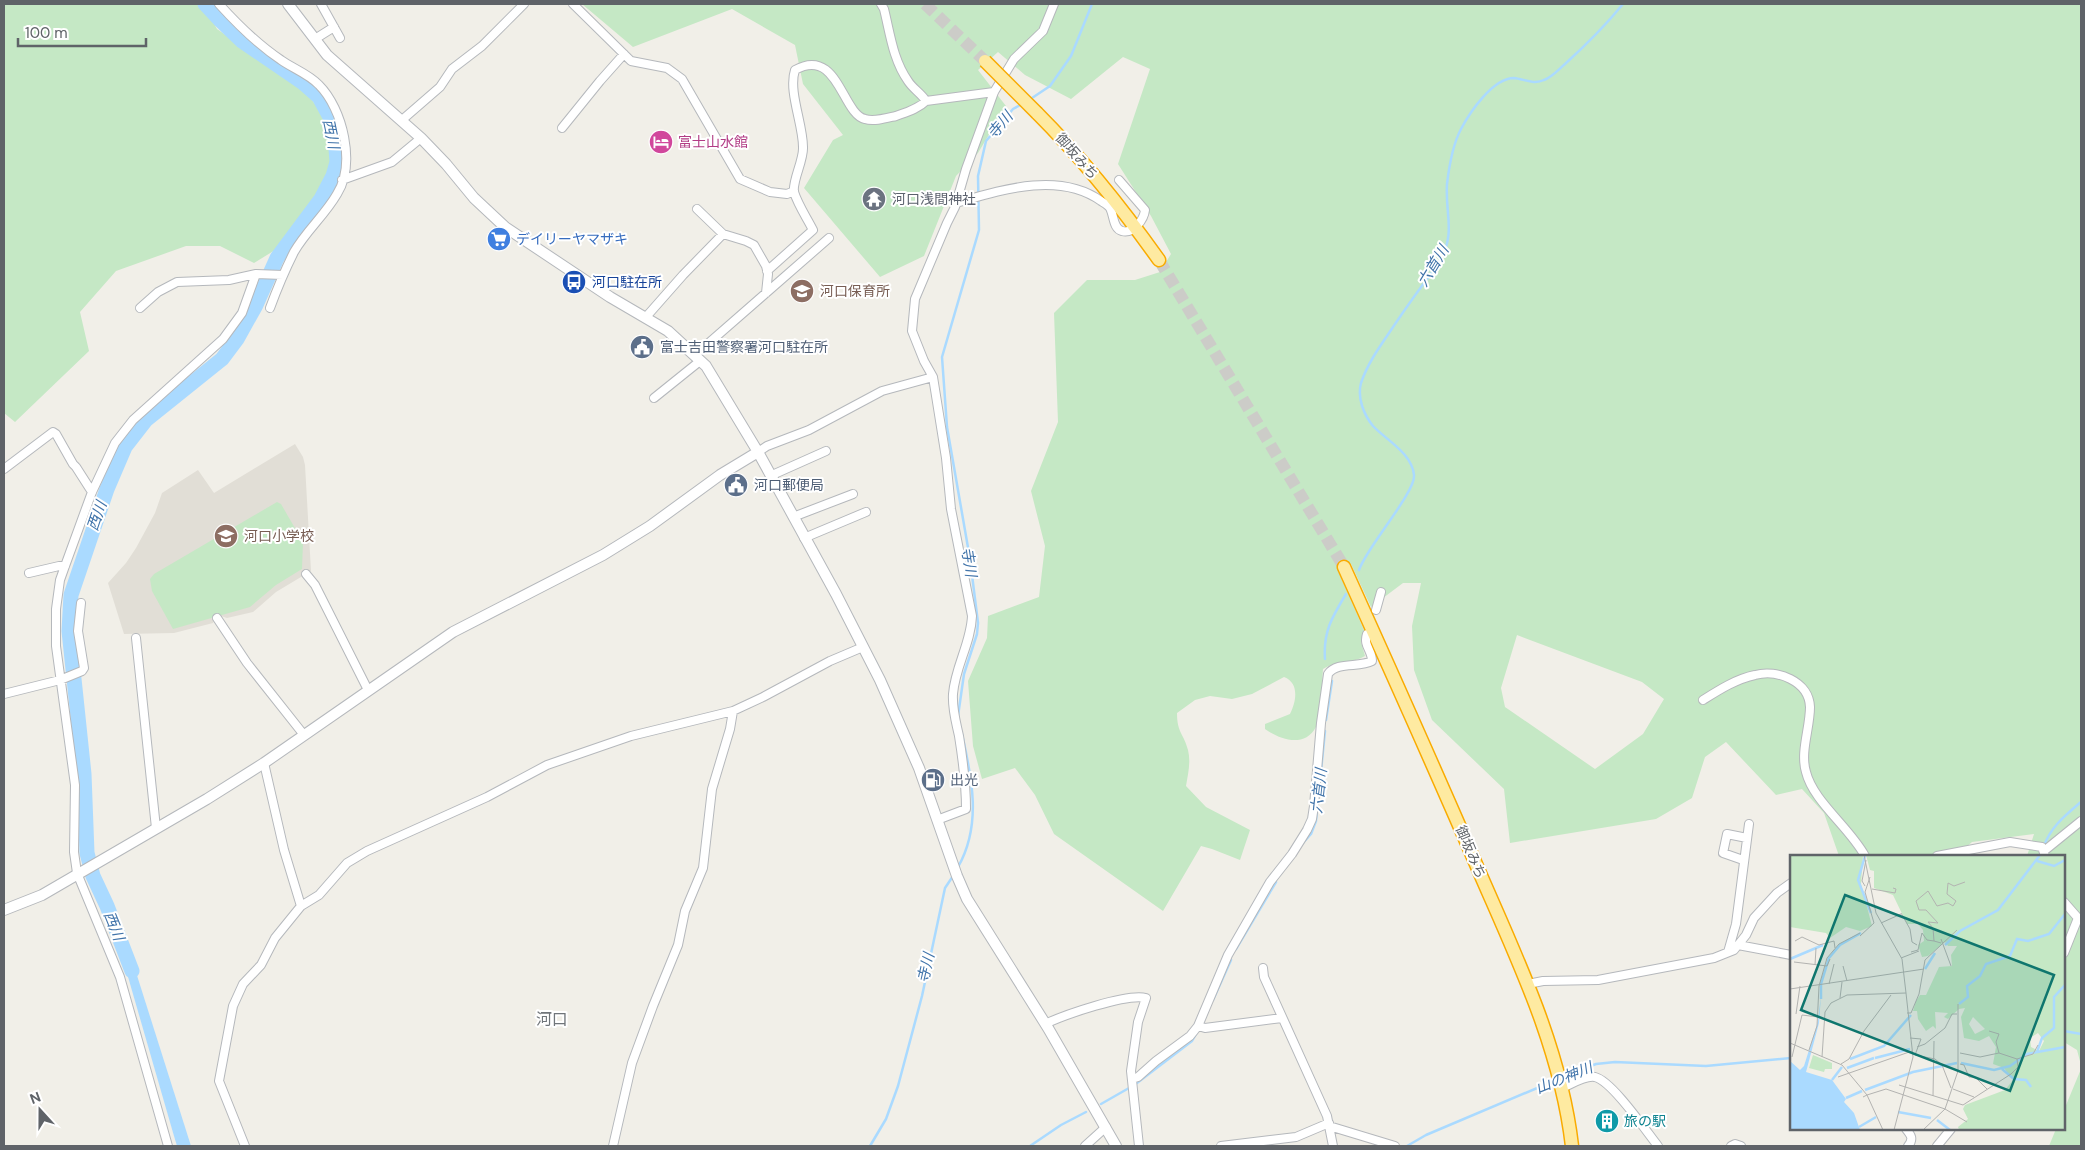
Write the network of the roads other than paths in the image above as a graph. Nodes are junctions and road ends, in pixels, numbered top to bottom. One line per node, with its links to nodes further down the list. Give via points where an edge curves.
1 (219, 4): 18 (street, via 246,33 318,84 330,100 342,127 345,144 346,164)
2 (288, 4): 10 (street)
3 (321, 4): 8 (street)
4 (524, 4): 15 (street, via 482,46 452,68 440,87)
5 (573, 4): 11 (street)
6 (881, 4): 14 (street, via 898,63)
7 (1054, 4): 13 (street, via 1043,31 1014,59)
8 (334, 27): 9 (street); 10 (street)
9 (340, 38)
10 (315, 40): 15 (street, via 326,56)
11 (624, 54): 16 (street); 20 (street, via 636,63 667,68 682,79 740,179 770,192 787,194)
12 (985, 61): 23 (highway, 御坂みち, bridge, via 1065,141)
13 (994, 92): 14 (street); 21 (street)
14 (926, 101): 20 (street, via 911,111 865,120 858,115 834,78 822,68 812,65 795,70 803,150)
15 (402, 120): 17 (street)
16 (562, 128)
17 (421, 138): 18 (street, via 392,162); 33 (street, via 504,227)
18 (342, 180): 29 (street, via 338,193)
19 (1119, 180): 23 (street, via 1145,210 1144,219)
20 (794, 191): 27 (street, via 813,230)
21 (956, 204): 23 (street, via 1006,188 1068,187 1109,207 1117,228 1122,231); 35 (street, via 915,299 912,331)
22 (697, 209): 24 (street)
23 (1136, 227): 26 (highway, 御坂みち)
24 (723, 234): 27 (street, via 754,245); 33 (street)
25 (829, 238): 30 (street)
26 (1159, 260)
27 (767, 271): 30 (street)
28 (258, 274): 29 (street); 31 (street, via 229,280 177,282 158,292); 41 (street, via 233,328 213,350 125,428 114,443)
29 (280, 275): 32 (street)
30 (766, 293): 34 (street)
31 (140, 308)
32 (270, 308)
33 (646, 317): 34 (street, via 668,330)
34 (698, 358): 36 (street); 38 (street, via 720,387)
35 (934, 377): 38 (street, via 882,391 809,430); 64 (street, via 951,509 972,616 972,628 953,694 954,720 966,782 966,809)
36 (654, 398)
37 (826, 451): 40 (street)
38 (758, 452): 40 (street); 58 (street, via 603,555 453,632)
39 (4, 469): 41 (street, via 53,432)
40 (770, 476): 44 (street)
41 (92, 492): 46 (street)
42 (853, 494): 44 (street)
43 (866, 512): 45 (street)
44 (793, 518): 45 (street)
45 (804, 538): 56 (street)
46 (65, 566): 48 (street); 57 (street, via 56,610 56,646)
47 (1344, 567): 83 (highway, 御坂みち)
48 (29, 573)
49 (306, 574): 58 (street, via 315,585)
50 (1381, 592): 52 (street)
51 (81, 603): 57 (street, via 78,631 84,668)
52 (1376, 610)
53 (218, 618): 62 (street, via 247,663)
54 (1367, 634): 86 (street, via 1365,644 1372,661 1336,668 1328,674 1310,824 1242,930)
55 (136, 638): 67 (street)
56 (862, 646): 61 (street); 64 (street, via 902,726)
57 (62, 679): 59 (street); 73 (street, via 75,785 74,852)
58 (368, 690): 62 (street)
59 (4, 694)
60 (1703, 700): 70 (street, via 1756,674 1795,680 1803,688 1810,705 1805,771 1811,787)
61 (733, 711): 76 (street, via 631,736 547,765 487,797 353,858 319,895); 95 (street, via 712,789 703,868 685,911 678,945 634,1058)
62 (304, 735): 63 (street)
63 (264, 763): 67 (street); 76 (street)
64 (937, 820): 85 (street, via 957,876 980,922)
65 (2081, 821): 69 (street)
66 (1749, 824): 68 (street)
67 (156, 828): 73 (street)
68 (1747, 838): 72 (street); 72 (street, via 1727,834 1723,853)
69 (2044, 854): 71 (street, via 2042,846 2010,842)
70 (1864, 855)
71 (1942, 855)
72 (1744, 860): 80 (street, via 1736,924)
73 (80, 871): 77 (street, via 42,895); 93 (street, via 120,977)
74 (1790, 884): 78 (street, via 1754,918)
75 (2065, 903): 79 (street, via 2078,918)
76 (301, 906): 94 (street, via 275,938 261,965 243,984 233,1006 219,1081)
77 (4, 910)
78 (1738, 945): 80 (street); 81 (street)
79 (2065, 951)
80 (1728, 952): 83 (street, via 1675,967 1598,980)
81 (1790, 955)
82 (1263, 968): 84 (street)
83 (1528, 984): 88 (highway, 御坂みち, via 1544,1024)
84 (1282, 1018): 86 (street, via 1205,1028); 89 (street)
85 (1045, 1024): 87 (street, via 1135,996 1146,998 1135,1039); 90 (street)
86 (1198, 1026): 87 (street, via 1190,1036)
87 (1132, 1079): 98 (street)
88 (1561, 1086): 102 (highway, 御坂みち); 103 (street, via 1589,1077 1606,1083)
89 (1329, 1124): 99 (street, via 1296,1137); 100 (street); 101 (street)
90 (1106, 1127): 96 (street); 97 (street)
91 (1907, 1130): 106 (street, via 1912,1139)
92 (1950, 1130): 107 (street)
93 (168, 1146)
94 (245, 1146)
95 (613, 1146)
96 (1084, 1146)
97 (1116, 1146)
98 (1139, 1146)
99 (1221, 1146)
100 (1334, 1146)
101 (1395, 1146)
102 (1572, 1146)
103 (1658, 1146)
104 (1731, 1146): 105 (street)
105 (1741, 1146)
106 (1908, 1146)
107 (1937, 1146)

